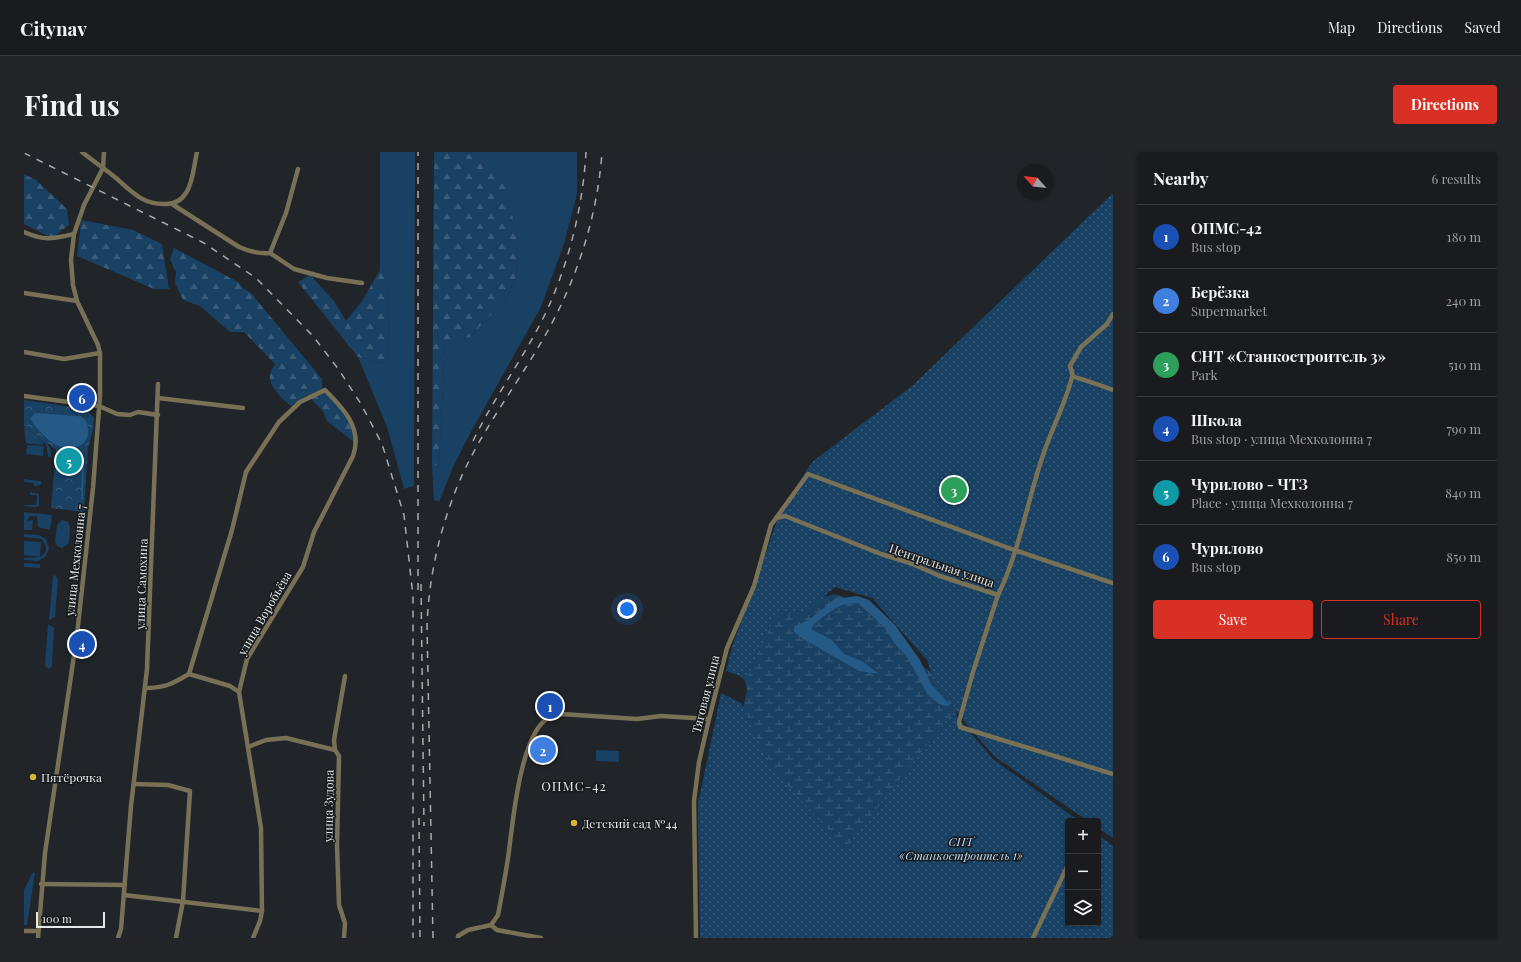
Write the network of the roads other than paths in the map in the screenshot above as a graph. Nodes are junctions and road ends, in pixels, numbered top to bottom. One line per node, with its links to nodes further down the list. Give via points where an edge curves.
1 (82, 152): 4 (street)
2 (104, 152): 4 (street)
3 (197, 152): 6 (street, via 190,188 183,197)
4 (103, 168): 6 (street, via 142,200 156,205); 8 (street, улица Мехколонна 7, via 84,205)
5 (298, 169): 9 (street, via 286,212)
6 (172, 204): 9 (street, via 239,247 250,252)
7 (24, 232): 8 (street, via 45,239 57,239)
8 (74, 234): 12 (street, улица Мехколонна 7, via 73,285)
9 (270, 253): 10 (street, via 294,269 327,278)
10 (362, 283)
11 (24, 293): 12 (street)
12 (77, 301): 15 (street, улица Мехколонна 7)
13 (1113, 314): 16 (street, Центральная улица, via 1107,324 1081,347 1070,366)
14 (24, 352): 15 (street, via 64,359)
15 (100, 353): 21 (street, улица Мехколонна 7)
16 (1073, 376): 18 (street); 25 (street, Центральная улица, via 1042,457)
17 (158, 384): 20 (street, улица Самохина)
18 (1113, 390)
19 (24, 396): 21 (street)
20 (158, 398): 22 (street); 23 (street, улица Самохина)
21 (99, 406): 23 (street, via 117,414 130,415 138,412); 38 (street, улица Мехколонна 7, via 77,635)
22 (242, 408)
23 (158, 415): 30 (street, улица Самохина)
24 (776, 518): 25 (street, Тяговая улица, via 808,474); 27 (street, Центральная улица, via 785,516 940,576); 32 (street, Тяговая улица, via 771,525 754,586 727,648)
25 (1014, 550): 26 (street); 27 (street, Центральная улица)
26 (1113, 583)
27 (998, 595): 35 (street, via 973,672 959,722 960,727)
28 (189, 674): 30 (street, via 161,688); 31 (street, via 230,686); 31 (street, улица Воробьёва, via 232,530 246,472 279,422 300,402 325,390 341,406 354,428 357,444 314,532 303,567 248,659)
29 (345, 676): 34 (street, улица Зудова, via 334,740)
30 (145, 688): 36 (street, улица Самохина)
31 (239, 692): 33 (street, улица Воробьёва)
32 (709, 719): 43 (street, via 661,716 637,719 562,714 543,722 533,739 522,769 498,915); 53 (street, Тяговая улица, via 699,762 694,801)
33 (248, 747): 34 (street, via 266,740 286,738); 42 (street, улица Воробьёва, via 261,828)
34 (335, 750): 50 (street, улица Зудова, via 339,756 337,845 339,905 345,923)
35 (1113, 774)
36 (134, 784): 39 (street, улица Самохина); 41 (street, via 168,785 190,791)
37 (1065, 871): 54 (street)
38 (41, 884): 39 (street); 45 (street, улица Мехколонна 7)
39 (125, 885): 40 (street, улица Самохина)
40 (124, 895): 41 (street); 47 (street, улица Самохина)
41 (183, 901): 42 (street); 48 (street)
42 (262, 911): 49 (street, улица Воробьёва)
43 (491, 925): 51 (street, via 468,930); 52 (street, via 497,930)
44 (24, 931): 45 (street)
45 (38, 931): 46 (street, улица Мехколонна 7)
46 (38, 938)
47 (118, 938)
48 (176, 938)
49 (253, 938)
50 (344, 938)
51 (458, 938)
52 (541, 938)
53 (696, 938)
54 (1032, 938)

